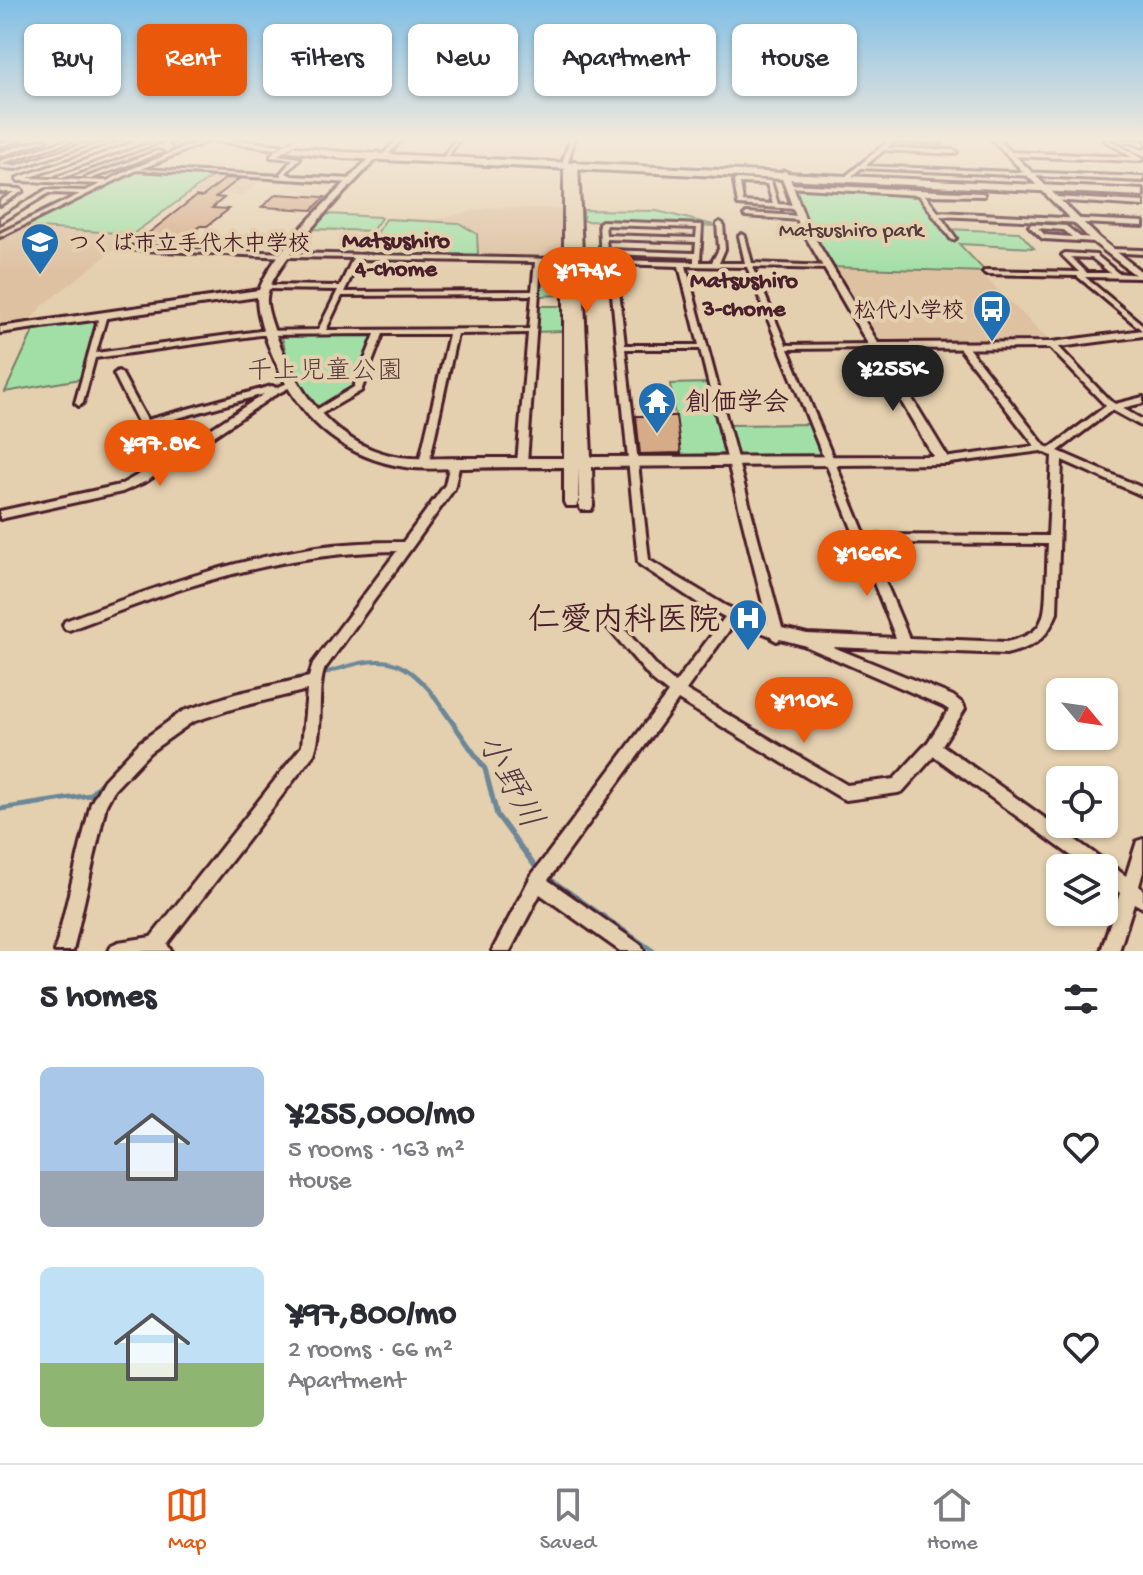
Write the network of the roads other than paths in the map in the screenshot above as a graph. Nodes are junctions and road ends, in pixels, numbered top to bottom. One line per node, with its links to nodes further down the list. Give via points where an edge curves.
1 (102, 184): 13 (street)
2 (349, 184): 39 (street)
3 (572, 184): 43 (street)
4 (737, 184): 19 (street, via 740,204)
5 (770, 184): 19 (street)
6 (788, 184): 20 (street)
7 (843, 184): 14 (street)
8 (990, 184): 10 (highway)
9 (1011, 184): 10 (highway)
10 (1042, 186): 12 (highway); 16 (street)
11 (0, 190): 17 (street, via 20,191)
12 (1143, 191)
13 (85, 192): 24 (street, via 48,191); 25 (street)
14 (921, 193): 15 (street); 21 (street)
15 (982, 195)
16 (1054, 199): 18 (street); 23 (street)
17 (0, 203)
18 (1143, 204)
19 (776, 206): 20 (street)
20 (797, 212): 22 (street); 49 (street)
21 (934, 214): 23 (street); 31 (street)
22 (747, 215)
23 (1076, 221): 26 (street); 34 (street)
24 (0, 222): 25 (street)
25 (23, 224): 28 (street)
26 (1143, 224)
27 (700, 226): 30 (street, via 602,223); 33 (street); 47 (street, via 720,225 722,249)
28 (0, 235)
29 (742, 236): 48 (street)
30 (603, 237): 33 (street); 37 (street)
31 (953, 238)
32 (1078, 239): 32 (street, via 1043,237 1032,226 1066,228); 34 (street)
33 (699, 240): 40 (street)
34 (1096, 240): 36 (street)
35 (123, 247): 39 (street)
36 (1108, 251): 38 (street); 53 (street)
37 (604, 252): 40 (street); 44 (street)
38 (1143, 252)
39 (287, 255): 41 (street); 54 (street)
40 (698, 255): 46 (street)
41 (357, 257): 42 (street); 55 (street)
42 (538, 261): 43 (street); 56 (street)
43 (574, 261): 44 (street); 87 (street)
44 (608, 261): 45 (street); 67 (street)
45 (682, 263): 46 (street); 68 (street)
46 (697, 264): 47 (street)
47 (714, 265): 48 (street)
48 (749, 265): 49 (street); 69 (street)
49 (828, 267): 66 (street)
50 (986, 272): 51 (street)
51 (1082, 274): 52 (street); 52 (street, via 1065,255 1094,256); 61 (street)
52 (1116, 275): 53 (street)
53 (1141, 277)
54 (263, 290): 55 (street); 57 (street); 62 (street)
55 (340, 291): 56 (street); 63 (street)
56 (536, 293): 60 (street)
57 (103, 315): 58 (street); 71 (street)
58 (0, 330)
59 (454, 331): 60 (street); 64 (street); 84 (street)
60 (533, 331): 86 (street)
61 (1143, 331): 65 (street)
62 (272, 332): 63 (street); 71 (street); 73 (street)
63 (321, 332): 64 (street)
64 (380, 332): 77 (street, via 358,389)
65 (1052, 345): 70 (street); 76 (street)
66 (876, 346): 69 (street); 70 (street); 82 (street)
67 (623, 347): 68 (street); 88 (street)
68 (703, 347): 83 (street)
69 (783, 347): 81 (street)
70 (963, 347): 80 (street)
71 (91, 356): 75 (street)
72 (118, 374): 78 (street)
73 (290, 385): 77 (street); 78 (street); 89 (street)
74 (1143, 400): 76 (street)
75 (79, 403)
76 (1114, 407): 79 (street); 80 (street)
77 (314, 415): 84 (street, via 367,454)
78 (144, 424): 89 (street)
79 (1143, 424)
80 (1048, 449): 82 (street); 90 (street); 94 (street, via 1057,456)
81 (830, 461): 82 (street); 83 (street); 93 (street)
82 (943, 461)
83 (732, 462): 88 (street); 99 (street)
84 (424, 463): 85 (street)
85 (455, 463): 86 (street); 95 (street, via 450,486)
86 (522, 463): 87 (street)
87 (578, 463): 88 (street); 91 (street)
88 (633, 463): 96 (street, via 644,562)
89 (157, 469): 92 (street, via 122,488)
90 (1143, 492)
91 (578, 504)
92 (0, 515)
93 (862, 539): 94 (street); 101 (street)
94 (1052, 540): 101 (street, via 1051,613 1027,644)
95 (407, 546): 98 (street, via 328,548 235,567); 102 (street, via 318,667)
96 (731, 618): 99 (street); 103 (street)
97 (609, 620): 103 (street)
98 (69, 625)
99 (777, 635): 100 (street)
100 (807, 640): 101 (street); 104 (street, via 958,709)
101 (905, 644)
102 (313, 682): 111 (street, via 315,724 309,749); 112 (street, via 188,716 145,747 109,785 99,803)
103 (675, 691): 104 (street, via 846,793 898,786); 108 (street)
104 (933, 747): 106 (street)
105 (1143, 847): 109 (street)
106 (1081, 854)
107 (1118, 880): 109 (street)
108 (537, 882): 114 (street); 115 (street)
109 (1129, 888): 110 (street); 116 (street)
110 (1143, 900)
111 (159, 948): 113 (street)
112 (64, 951)
113 (118, 951)
114 (501, 951)
115 (635, 951)
116 (1110, 951)

